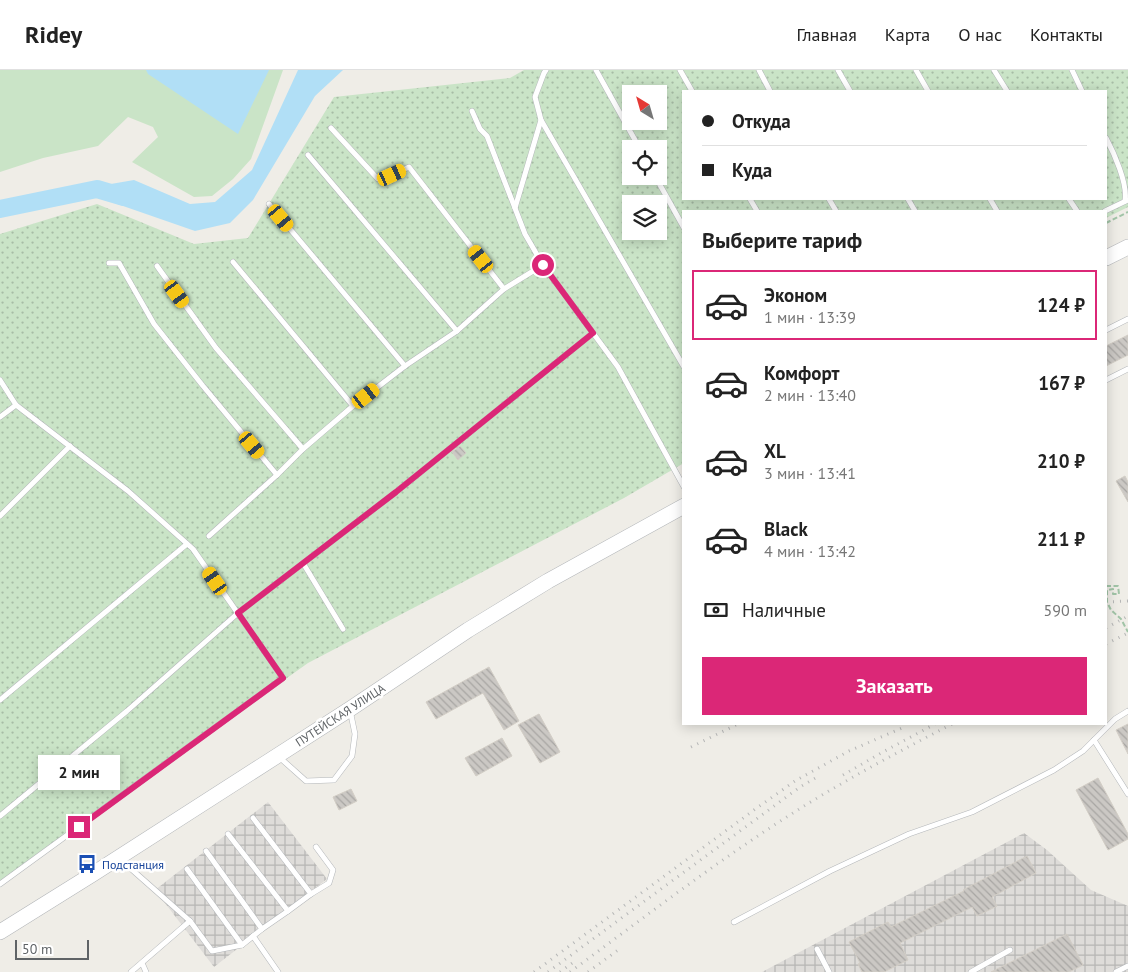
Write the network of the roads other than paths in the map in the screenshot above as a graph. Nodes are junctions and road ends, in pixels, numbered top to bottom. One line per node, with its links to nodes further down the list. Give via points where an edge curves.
1 (546, 70): 16 (lane, via 535,97)
2 (596, 70): 18 (lane)
3 (680, 70): 9 (lane)
4 (759, 70): 10 (lane)
5 (838, 70): 11 (lane)
6 (916, 70): 12 (lane)
7 (994, 70): 13 (lane)
8 (1072, 70): 14 (lane)
9 (691, 90)
10 (769, 90)
11 (849, 90)
12 (927, 90)
13 (1005, 90)
14 (1082, 90)
15 (472, 111): 24 (lane, via 480,130 487,136)
16 (541, 120): 24 (lane); 38 (lane)
17 (331, 128): 33 (lane, via 378,179 409,167)
18 (635, 140)
19 (1107, 140): 22 (lane, via 1120,165)
20 (308, 155): 36 (lane)
21 (660, 185): 26 (lane)
22 (1127, 200): 25 (lane)
23 (269, 204): 39 (lane)
24 (515, 208): 31 (lane)
25 (1107, 210)
26 (682, 224)
27 (1128, 247): 28 (main road)
28 (1107, 258)
29 (233, 262): 44 (lane)
30 (109, 263): 48 (lane, via 119,263 154,324)
31 (543, 265): 33 (lane); 37 (lane)
32 (157, 266): 47 (lane, via 216,348)
33 (504, 289): 36 (lane)
34 (1128, 319): 35 (lane)
35 (1107, 330)
36 (457, 331): 39 (lane)
37 (593, 333): 49 (lane, via 618,366); 54 (lane)
38 (682, 365)
39 (405, 366): 44 (lane)
40 (1128, 369): 42 (lane)
41 (0, 380): 43 (lane)
42 (1107, 380)
43 (16, 405): 45 (lane); 46 (lane)
44 (353, 406): 47 (lane)
45 (0, 417)
46 (70, 446): 51 (lane); 53 (lane, via 128,491)
47 (303, 449): 48 (lane)
48 (277, 475): 52 (lane)
49 (682, 483)
50 (682, 507): 58 (main road, ПУТЕЙСКАЯ УЛИЦА, via 548,581)
51 (0, 516)
52 (209, 536)
53 (187, 544): 55 (lane); 57 (lane)
54 (304, 563): 55 (lane); 56 (lane)
55 (238, 613): 63 (lane, via 127,711); 70 (lane, via 283,678)
56 (343, 628)
57 (0, 700)
58 (350, 709): 61 (main road, ПУТЕЙСКАЯ УЛИЦА); 61 (lane, via 355,734 352,756 334,780 306,781)
59 (1128, 711): 60 (lane)
60 (1094, 740): 62 (lane); 74 (lane, via 1054,770 972,812 909,834)
61 (278, 756): 68 (main road, ПУТЕЙСКАЯ УЛИЦА)
62 (1128, 794)
63 (0, 816)
64 (253, 818): 71 (lane)
65 (228, 834): 72 (lane)
66 (316, 847): 71 (lane, via 333,870 329,883)
67 (206, 851): 75 (lane)
68 (119, 858): 73 (lane); 76 (main road, ПУТЕЙСКАЯ УЛИЦА)
69 (187, 869): 78 (lane)
70 (0, 884)
71 (311, 894): 72 (lane)
72 (288, 910): 75 (lane)
73 (190, 921): 78 (lane, via 212,951); 81 (lane)
74 (734, 922)
75 (262, 929): 77 (lane)
76 (0, 932)
77 (253, 936): 78 (lane); 85 (lane)
78 (242, 945)
79 (817, 950): 86 (lane)
80 (1010, 950): 87 (lane)
81 (142, 963): 83 (lane); 84 (lane)
82 (1128, 966): 88 (lane)
83 (131, 972)
84 (146, 972)
85 (278, 972)
86 (829, 972)
87 (971, 972)
88 (1116, 972)

